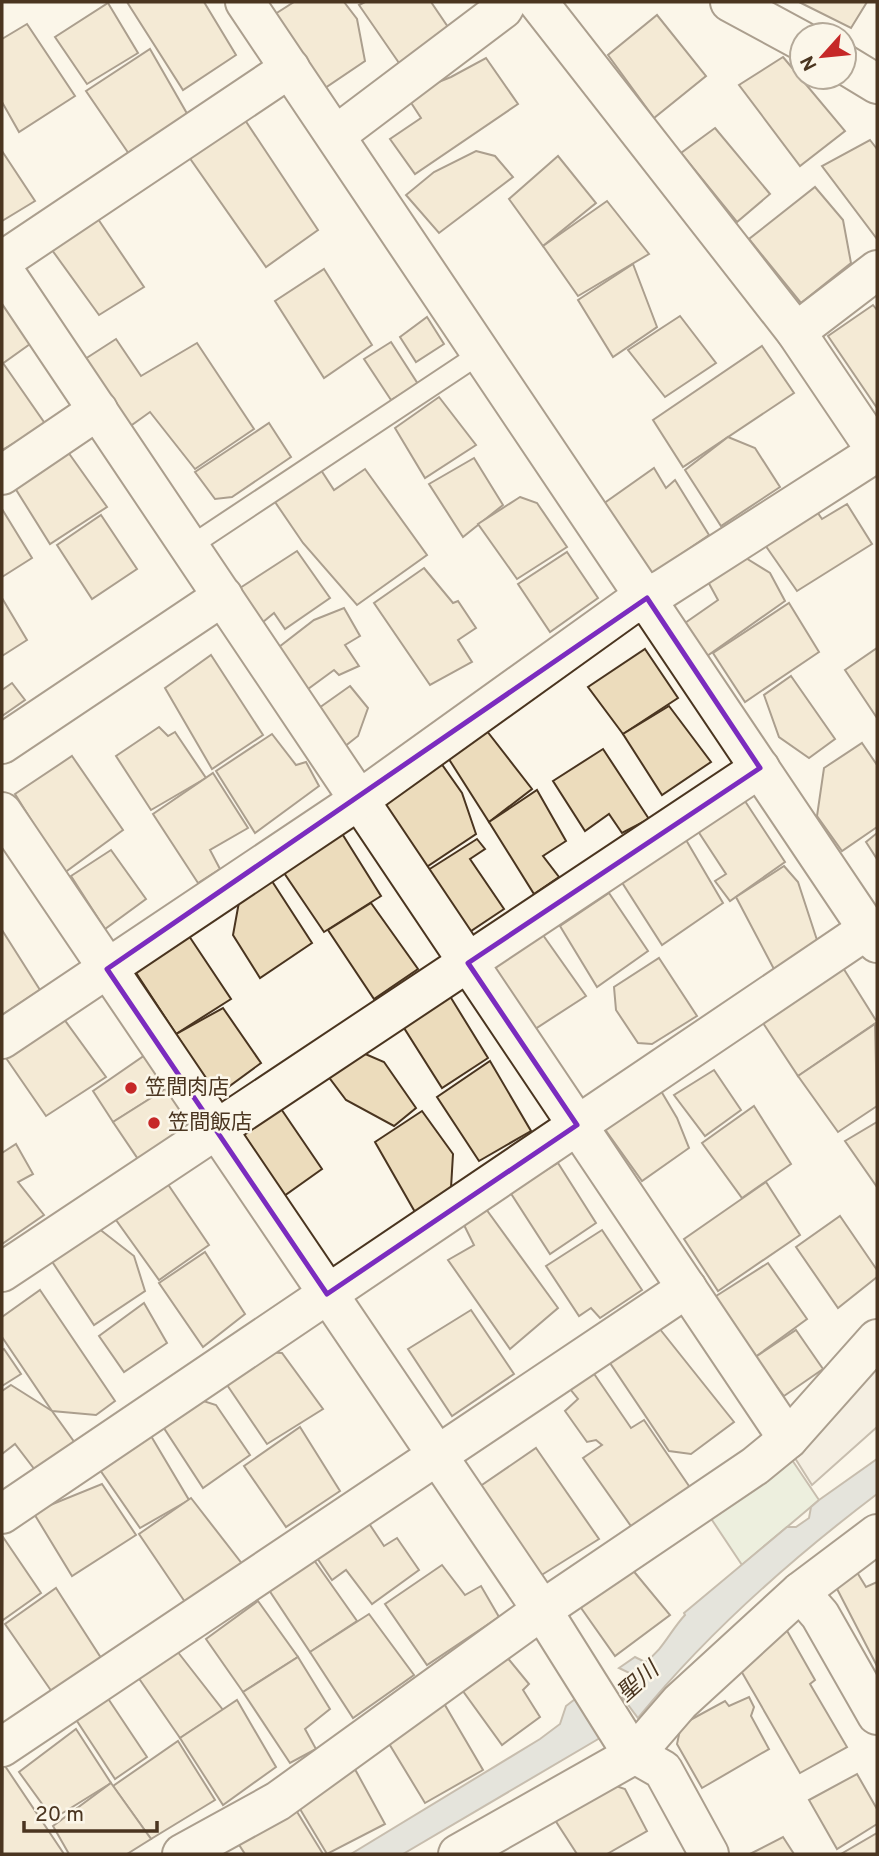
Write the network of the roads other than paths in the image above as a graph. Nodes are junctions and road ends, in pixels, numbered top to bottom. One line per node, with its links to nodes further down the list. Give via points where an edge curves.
1 (245, 2): 6 (street)
2 (507, 2): 7 (street)
3 (538, 2): 11 (street)
4 (730, 2): 5 (street)
5 (788, 33)
6 (290, 68): 7 (street); 8 (street)
7 (335, 135): 12 (street)
8 (2, 261)
9 (2, 268): 13 (street)
10 (877, 270): 11 (street)
11 (796, 332): 14 (street)
12 (481, 353): 16 (lane); 18 (street)
13 (97, 410): 15 (street); 16 (street)
14 (877, 452): 18 (street)
15 (2, 475)
16 (189, 547): 17 (street)
17 (223, 596): 19 (street); 21 (street)
18 (647, 598): 20 (street); 21 (street, via 628,607)
19 (2, 744)
20 (760, 768): 23 (street); 24 (street)
21 (359, 800): 24 (street); 25 (street)
22 (2, 812): 25 (street)
23 (873, 936): 27 (street)
24 (468, 963): 27 (street); 28 (street)
25 (107, 969): 26 (street); 28 (street)
26 (2, 1039)
27 (577, 1125): 30 (street); 31 (street)
28 (217, 1131): 29 (street); 31 (street)
29 (2, 1272)
30 (687, 1288): 33 (street); 34 (street)
31 (327, 1294): 34 (street); 35 (street)
32 (877, 1339): 33 (street)
33 (788, 1439): 38 (street)
34 (436, 1456): 38 (street); 41 (street)
35 (2, 1514)
36 (877, 1534): 37 (street)
37 (800, 1592): 39 (street, via 820,1615); 40 (street)
38 (542, 1611): 40 (street); 42 (street, via 278,1801)
39 (877, 1715)
40 (629, 1746): 43 (street); 44 (street, via 663,1770)
41 (2, 1747)
42 (182, 1854)
43 (458, 1854)
44 (709, 1854)

